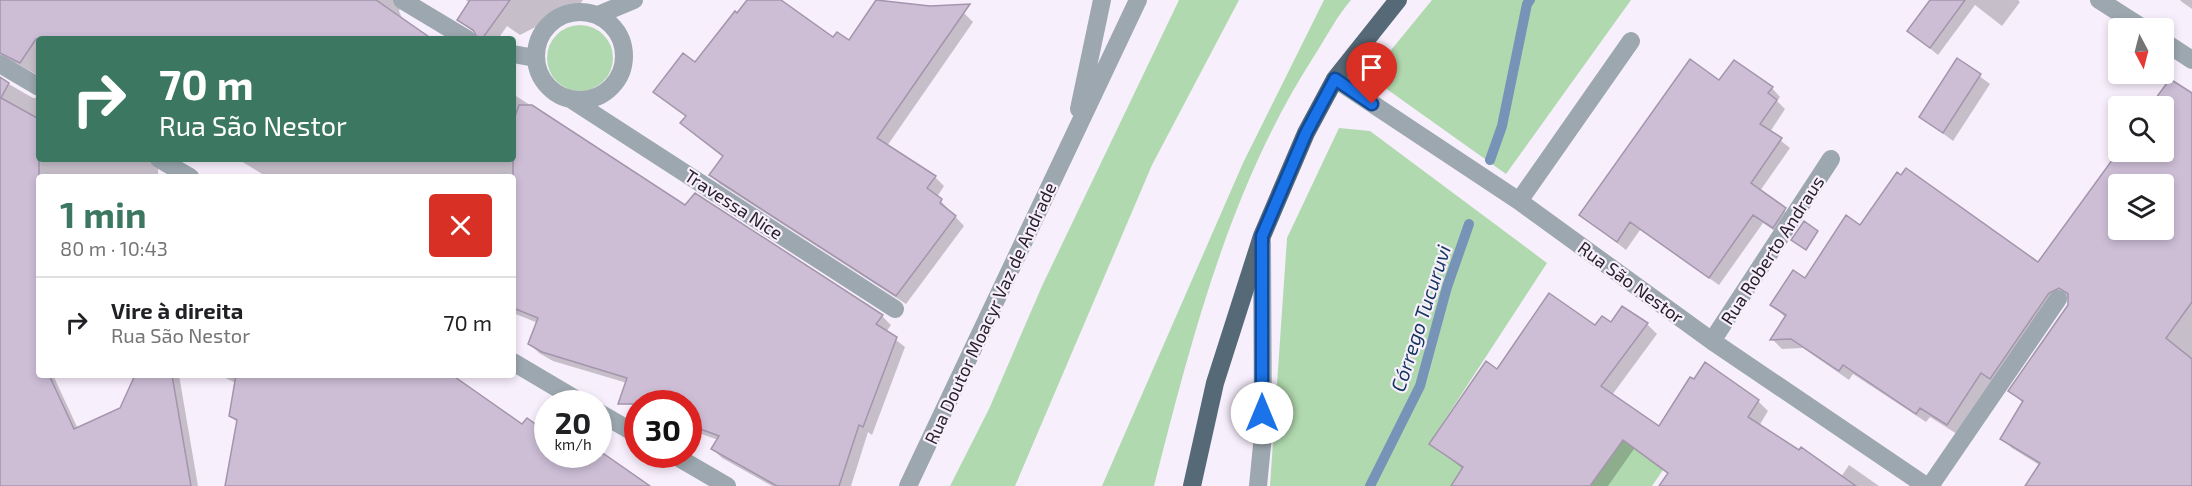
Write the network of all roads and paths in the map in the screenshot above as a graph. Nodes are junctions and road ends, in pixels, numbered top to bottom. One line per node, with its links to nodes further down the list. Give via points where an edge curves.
1 (402, 0): 9 (street)
2 (634, 0): 7 (street)
3 (1102, 0): 19 (street)
4 (1138, 0): 19 (street)
5 (1398, 0): 16 (main road)
6 (2099, 0): 8 (street)
7 (598, 15): 13 (street, via 568,13 554,20 544,30); 18 (street, via 619,34 624,47 620,76 600,96)
8 (2127, 18)
9 (462, 36)
10 (1631, 40): 23 (street)
11 (2174, 48): 14 (street)
12 (516, 55): 13 (street)
13 (535, 58): 18 (street, via 546,86)
14 (2192, 60)
15 (0, 64): 17 (street)
16 (1335, 79): 23 (street, Rua São Nestor); 24 (main road, via 1306,133)
17 (36, 85)
18 (572, 100): 26 (street, Travessa Nice)
19 (1073, 140): 32 (street, Rua Doutor Moacyr Vaz de Andrade)
20 (1831, 159): 27 (street, Rua Roberto Andraus)
21 (164, 162): 22 (street)
22 (185, 174)
23 (1520, 201): 27 (street, Rua São Nestor)
24 (1262, 236): 33 (main road, via 1215,383); 34 (street, via 1263,435)
25 (2058, 299): 35 (street)
26 (895, 309)
27 (1712, 341): 35 (street, Rua São Nestor)
28 (516, 364): 29 (street)
29 (560, 390)
30 (696, 468): 31 (street)
31 (727, 486)
32 (908, 486)
33 (1192, 486)
34 (1258, 486)
35 (1928, 486)

